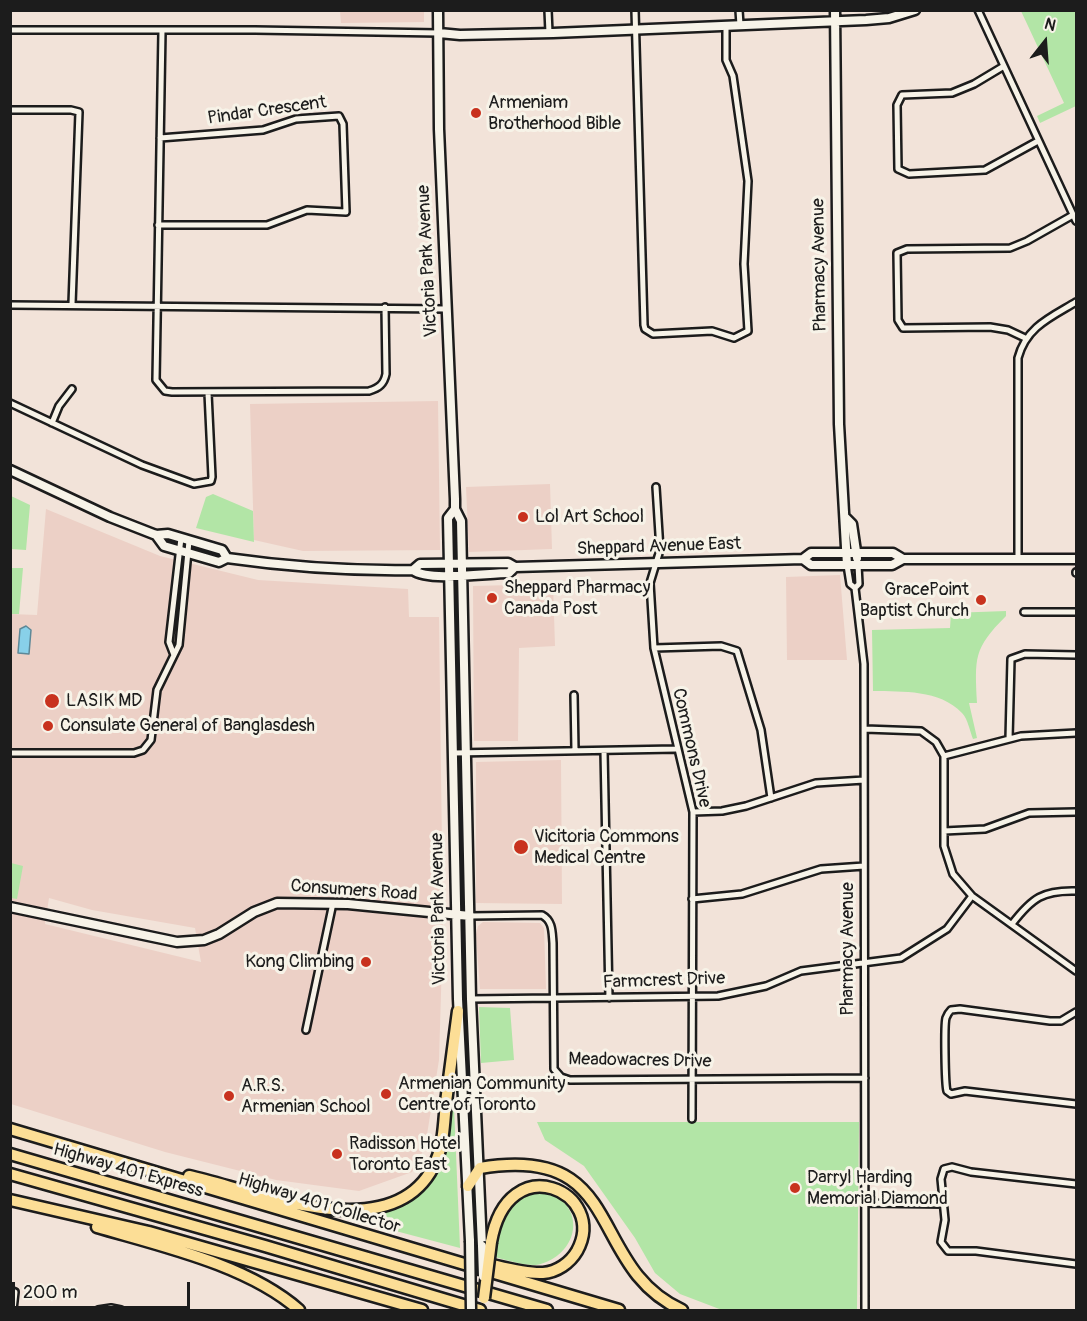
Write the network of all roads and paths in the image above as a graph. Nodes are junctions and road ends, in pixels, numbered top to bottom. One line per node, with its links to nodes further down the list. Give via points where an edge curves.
1 (438, 10): 13 (main road, Victoria Park Avenue)
2 (548, 10): 14 (street)
3 (635, 10): 10 (street)
4 (739, 10): 9 (street)
5 (978, 10): 15 (street)
6 (910, 11): 7 (main road, via 866,20)
7 (835, 15): 9 (main road); 36 (main road, Pharmacy Avenue, via 838,418)
8 (726, 25): 9 (main road); 10 (main road); 10 (street, via 726,60 733,76 748,182 744,264 748,331 734,338 719,332 652,333 645,329)
9 (740, 25)
10 (635, 29): 14 (main road)
11 (10, 30): 12 (street)
12 (162, 31): 13 (street); 17 (street)
13 (439, 33): 14 (main road); 27 (main road, Victoria Park Avenue)
14 (549, 33)
15 (1004, 66): 18 (street); 18 (street, via 960,91 902,95 898,99 898,169 909,174 985,170)
16 (10, 110): 23 (street, via 79,112)
17 (160, 138): 21 (street); 21 (street, Pindar Crescent, via 257,130 296,119 339,116 343,124 346,212 307,210 267,225)
18 (1038, 141): 19 (street)
19 (1073, 214): 20 (street); 28 (street, via 1010,248 907,249 897,253 898,320 903,328 990,327)
20 (1077, 221)
21 (158, 225): 25 (street)
22 (1077, 302): 28 (street, via 1041,322)
23 (72, 304): 24 (street); 25 (street)
24 (10, 305)
25 (155, 306): 26 (street); 30 (street, via 158,384 165,391)
26 (385, 307): 27 (street); 30 (street, via 386,374 378,388)
27 (447, 309): 35 (main road, Victoria Park Avenue)
28 (1025, 338): 46 (street, via 1017,367)
29 (72, 389): 32 (street)
30 (208, 393): 32 (street, via 212,477 203,484 142,465)
31 (10, 403): 32 (street)
32 (52, 423)
33 (10, 470): 37 (main road, Sheppard Avenue East)
34 (656, 487): 49 (street, Commons Drive, via 660,550)
35 (455, 509): 47 (main road, Victoria Park Avenue, via 448,518); 51 (main road, Victoria Park Avenue, via 461,521)
36 (846, 518): 40 (main road, Pharmacy Avenue); 41 (main road, Pharmacy Avenue, via 852,524)
37 (156, 535): 38 (main road, Sheppard Avenue East); 39 (main road, Sheppard Avenue East, via 164,546)
38 (185, 539): 39 (street); 42 (main road, Sheppard Avenue East, via 222,550)
39 (184, 553): 42 (main road, Sheppard Avenue East, via 219,562); 58 (street, via 179,645); 58 (street, via 169,642)
40 (846, 553): 41 (main road, Sheppard Avenue East); 43 (main road, Sheppard Avenue East, via 811,553); 50 (main road, Pharmacy Avenue)
41 (856, 553): 44 (main road, Sheppard Avenue East, via 893,553); 48 (main road, Pharmacy Avenue)
42 (227, 558): 52 (main road, Sheppard Avenue East, via 285,567)
43 (803, 559): 49 (main road, Sheppard Avenue East); 50 (main road, Sheppard Avenue East, via 811,565)
44 (903, 559): 46 (main road, Sheppard Avenue East); 48 (main road, Sheppard Avenue East, via 892,565)
45 (1077, 559): 46 (main road, Sheppard Avenue East)
46 (1018, 560)
47 (449, 564): 51 (main road, Sheppard Avenue East); 52 (main road, Sheppard Avenue East, via 420,564); 53 (main road, Victoria Park Avenue)
48 (858, 564): 50 (main road, Sheppard Avenue East); 54 (street, Pharmacy Avenue, via 859,584)
49 (657, 565): 51 (main road, Sheppard Avenue East, via 515,567 509,573); 57 (street, Commons Drive, via 650,583)
50 (847, 565): 54 (street, Pharmacy Avenue, via 850,584)
51 (462, 569): 53 (main road, Sheppard Avenue East); 69 (main road, Victoria Park Avenue)
52 (413, 570): 53 (main road, Sheppard Avenue East, via 420,575)
53 (450, 575): 68 (main road, Victoria Park Avenue)
54 (855, 588): 61 (street, Pharmacy Avenue, via 864,664)
55 (1024, 612): 56 (street)
56 (1077, 612)
57 (654, 648): 64 (street, Commons Drive); 72 (street, via 721,646 737,651 761,730)
58 (174, 655): 67 (street, via 157,690 151,740 143,750)
59 (1077, 655): 63 (street, via 1026,654 1011,659)
60 (574, 695): 65 (street)
61 (865, 729): 70 (street, via 921,731 936,742); 71 (street, Pharmacy Avenue)
62 (1077, 733): 63 (street)
63 (1009, 739): 70 (street)
64 (676, 749): 66 (street); 73 (street, Commons Drive)
65 (575, 750): 66 (street); 69 (street)
66 (604, 750): 89 (street)
67 (10, 753)
68 (454, 753): 69 (street); 82 (main road, Victoria Park Avenue)
69 (466, 753): 83 (main road, Victoria Park Avenue)
70 (944, 756): 75 (street)
71 (864, 780): 72 (street, via 816,783); 76 (street, Pharmacy Avenue)
72 (771, 798): 73 (street, via 722,811)
73 (693, 812): 79 (street, Commons Drive)
74 (1077, 812): 75 (street, via 1029,813 985,829)
75 (944, 831): 78 (street, via 947,862)
76 (864, 866): 79 (street, via 821,869 742,894); 85 (street, Pharmacy Avenue)
77 (1077, 891): 84 (street, via 1043,895 1028,904)
78 (972, 896): 84 (street); 85 (street, Farmcrest Drive, via 951,925 936,937 901,958)
79 (692, 898): 87 (street, Commons Drive)
80 (333, 903): 81 (main road, Consumers Road, via 277,903 204,940 177,942); 82 (main road, Consumers Road); 93 (street)
81 (10, 907)
82 (456, 915): 83 (main road, Meadowacres Drive); 91 (main road, Victoria Park Avenue)
83 (470, 916): 88 (street, Meadowacres Drive, via 547,917 553,943); 90 (main road, Victoria Park Avenue)
84 (1012, 924): 86 (street)
85 (865, 963): 87 (street, Farmcrest Drive, via 801,971 741,992); 94 (street, Pharmacy Avenue)
86 (1077, 970)
87 (691, 997): 89 (street, Farmcrest Drive); 95 (street, Commons Drive)
88 (553, 998): 89 (street, Farmcrest Drive); 90 (street, Farmcrest Drive); 95 (street, Meadowacres Drive, via 554,1069 561,1077)
89 (609, 998)
90 (471, 999): 101 (main road, Victoria Park Avenue)
91 (459, 1011): 100 (highway, via 441,1146 419,1187 395,1203 366,1209 318,1208); 104 (main road, Victoria Park Avenue)
92 (1077, 1012): 96 (street, via 1050,1022 951,1010 944,1027 944,1079 951,1094 965,1091)
93 (306, 1030)
94 (865, 1078): 95 (street, Meadowacres Drive); 106 (street, Pharmacy Avenue)
95 (692, 1079): 97 (street, Commons Drive)
96 (1077, 1104)
97 (692, 1119)
98 (12, 1129): 100 (highway, Highway 401 Collector)
99 (10, 1154): 122 (highway, Highway 401 Express)
100 (110, 1159): 109 (highway, Highway 401 Collector)
101 (480, 1168): 104 (highway); 110 (main road, Victoria Park Avenue); 124 (highway, via 532,1164 572,1179 591,1199 635,1273)
102 (10, 1174): 120 (highway, Highway 401 Express)
103 (1077, 1184): 107 (street, via 948,1167 942,1174)
104 (468, 1186): 119 (main road, Victoria Park Avenue, bridge)
105 (10, 1200): 108 (highway)
106 (865, 1203): 107 (street); 125 (street, Pharmacy Avenue)
107 (944, 1204): 111 (street, via 941,1242 948,1251)
108 (37, 1206): 117 (highway, via 229,1270 278,1293); 118 (highway, via 219,1251)
109 (388, 1242): 110 (highway, via 544,1273 558,1269 574,1256 582,1235 582,1219 574,1203 562,1192 550,1187 529,1187 504,1205); 123 (highway, Highway 401 Collector)
110 (486, 1244): 113 (highway, bridge)
111 (1077, 1264)
112 (10, 1290): 114 (street, via 15,1292)
113 (484, 1298): 121 (main road)
114 (13, 1311)
115 (98, 1311): 116 (street)
116 (121, 1311)
117 (299, 1311)
118 (422, 1311)
119 (471, 1311)
120 (480, 1311)
121 (485, 1311)
122 (547, 1311)
123 (619, 1311)
124 (682, 1311)
125 (865, 1311)

